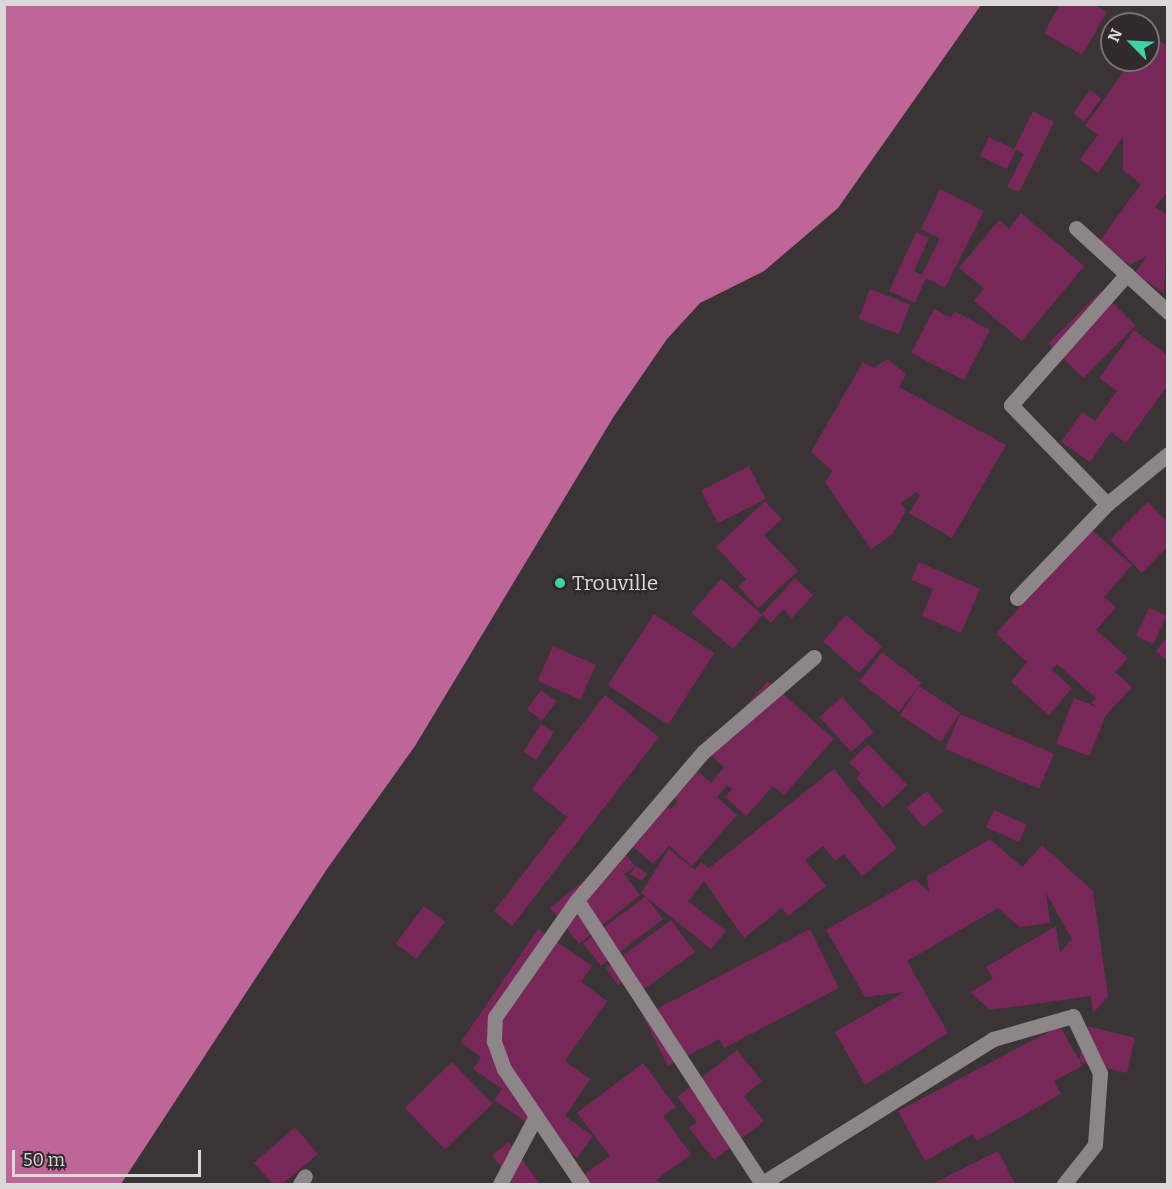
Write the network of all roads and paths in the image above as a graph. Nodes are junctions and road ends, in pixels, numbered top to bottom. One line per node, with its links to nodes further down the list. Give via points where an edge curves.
1 (1076, 228): 2 (street)
2 (1127, 274): 3 (street); 5 (street, via 1011,405)
3 (1167, 312)
4 (1164, 465): 5 (street)
5 (1107, 504): 6 (street)
6 (1017, 598)
7 (814, 657): 8 (street, via 703,752)
8 (578, 900): 9 (street, via 495,1017 494,1041 504,1069); 10 (street)
9 (535, 1118): 11 (street); 12 (street)
10 (761, 1184): 13 (street, via 993,1039 1072,1016 1100,1073 1095,1145)
11 (500, 1185)
12 (582, 1185)
13 (1064, 1185)

